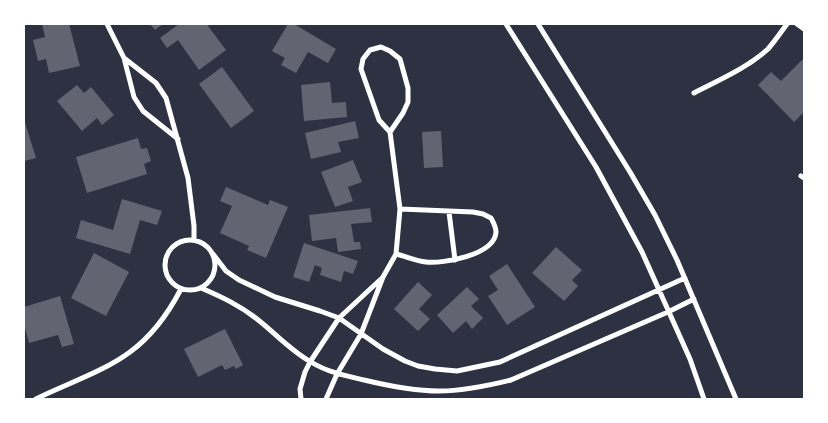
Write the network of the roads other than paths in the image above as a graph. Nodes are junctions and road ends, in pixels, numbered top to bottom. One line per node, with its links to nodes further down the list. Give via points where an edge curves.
1 (107, 24): 7 (street)
2 (506, 24): 21 (street, via 596,167)
3 (538, 24): 18 (street, via 640,189)
4 (787, 24): 8 (street, via 760,56)
5 (796, 24): 6 (street)
6 (804, 29)
7 (124, 58): 10 (street, via 156,83 166,98); 10 (street, via 134,97 143,111)
8 (694, 94)
9 (390, 132): 9 (street, via 408,102 408,88 400,59 381,47 370,50 361,69 379,120); 11 (street)
10 (178, 140): 13 (street, via 188,178)
11 (400, 209): 12 (street); 15 (street)
12 (449, 212): 16 (street); 16 (street, via 483,214 491,218 496,232 493,241 485,248)
13 (194, 240): 14 (street, via 207,246); 20 (street, via 179,242 166,256 167,276)
14 (213, 254): 19 (street, via 214,274); 24 (street, via 238,280 275,297)
15 (396, 254): 16 (street, via 424,262); 17 (street)
16 (455, 260)
17 (383, 277): 24 (street); 25 (street)
18 (685, 278): 21 (street); 22 (street)
19 (201, 288): 20 (street); 26 (street, via 227,299)
20 (181, 289): 28 (street, via 166,314 130,352)
21 (659, 290): 23 (street); 25 (street, via 500,362 457,371 405,361)
22 (694, 299): 23 (street); 32 (street)
23 (668, 312): 27 (street, via 510,380 485,386 425,391); 31 (street)
24 (339, 318): 25 (street); 26 (street)
25 (361, 334): 27 (street)
26 (310, 362): 27 (street); 29 (street, via 300,389)
27 (337, 374): 30 (street)
28 (36, 399)
29 (301, 399)
30 (326, 399)
31 (704, 399)
32 (736, 399)

